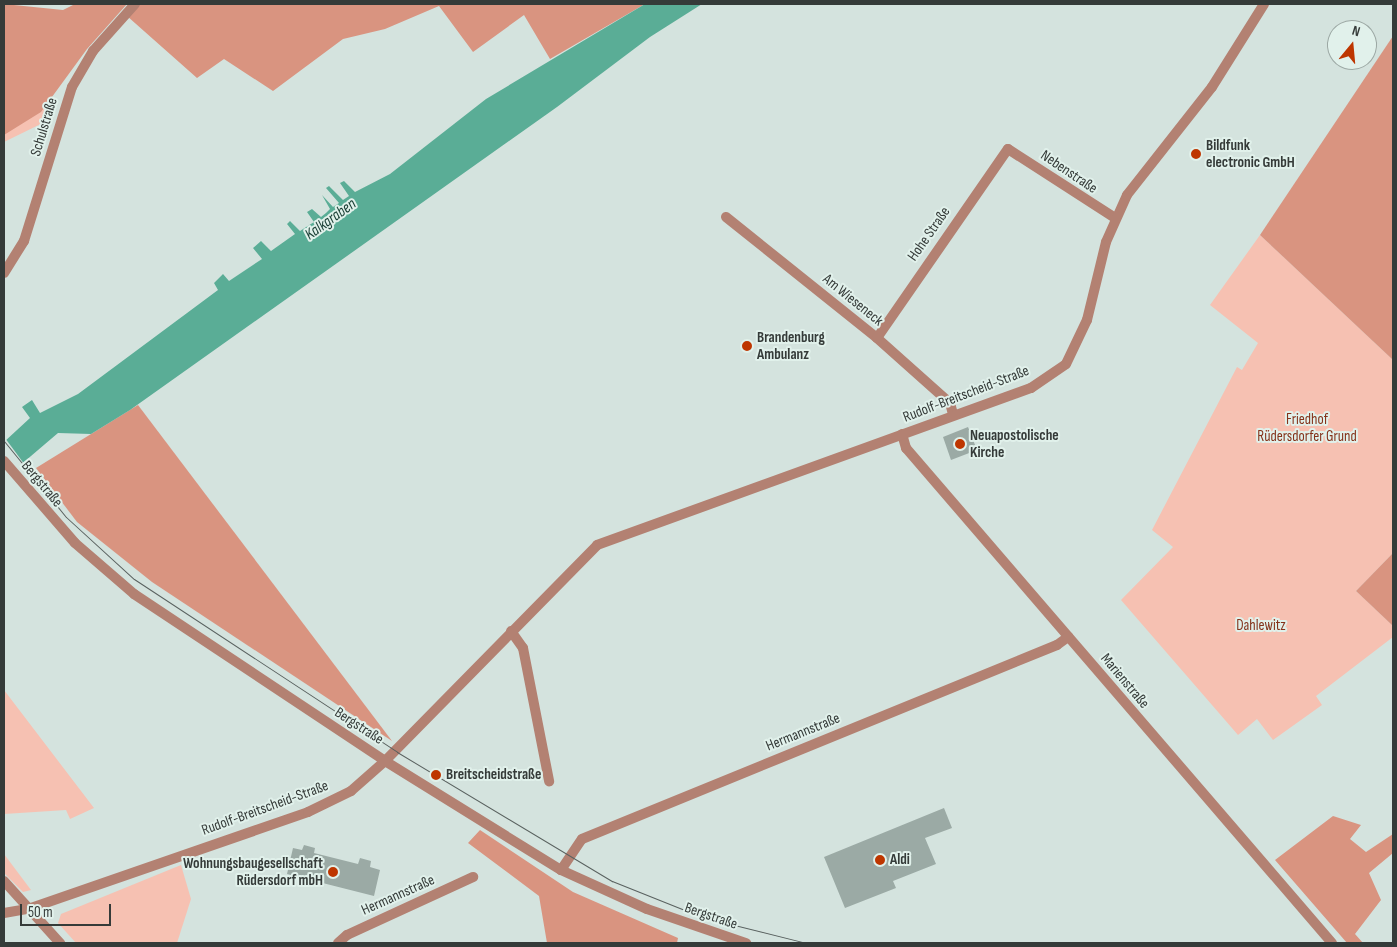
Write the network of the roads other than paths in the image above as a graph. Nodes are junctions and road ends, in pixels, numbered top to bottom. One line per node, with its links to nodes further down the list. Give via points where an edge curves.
1 (135, 4): 6 (street, Schulstraße, via 81,69 24,241)
2 (1264, 4): 5 (street, Rudolf-Breitscheid-Straße, via 1212,87 1127,195)
3 (1008, 149): 5 (street, Nebenstraße); 7 (street, Hohe Straße)
4 (726, 217): 7 (street, Am Wieseneck)
5 (1115, 218): 8 (street, Rudolf-Breitscheid-Straße, via 1087,320 1066,364 1031,388)
6 (4, 273)
7 (876, 338): 8 (street, Am Wieseneck, via 950,403)
8 (953, 414): 9 (street, Rudolf-Breitscheid-Straße)
9 (902, 434): 11 (street, Rudolf-Breitscheid-Straße, via 597,545); 12 (street, Marienstraße, via 906,448)
10 (4, 461): 13 (street, Bergstraße, via 58,526 105,571 166,617)
11 (510, 631): 13 (street, Rudolf-Breitscheid-Straße); 14 (street, via 523,648)
12 (1068, 637): 15 (street, Hermannstraße, via 1057,645 582,839); 23 (street, Marienstraße)
13 (385, 761): 15 (street, Bergstraße); 18 (street, Rudolf-Breitscheid-Straße, via 334,801)
14 (549, 781)
15 (561, 870): 22 (street, Bergstraße, via 647,909)
16 (472, 877): 21 (street, Hermannstraße, via 347,935)
17 (4, 881): 18 (street)
18 (31, 908): 19 (street, Rudolf-Breitscheid-Straße); 20 (street)
19 (4, 912)
20 (60, 943)
21 (338, 943)
22 (746, 943)
23 (1332, 943)

